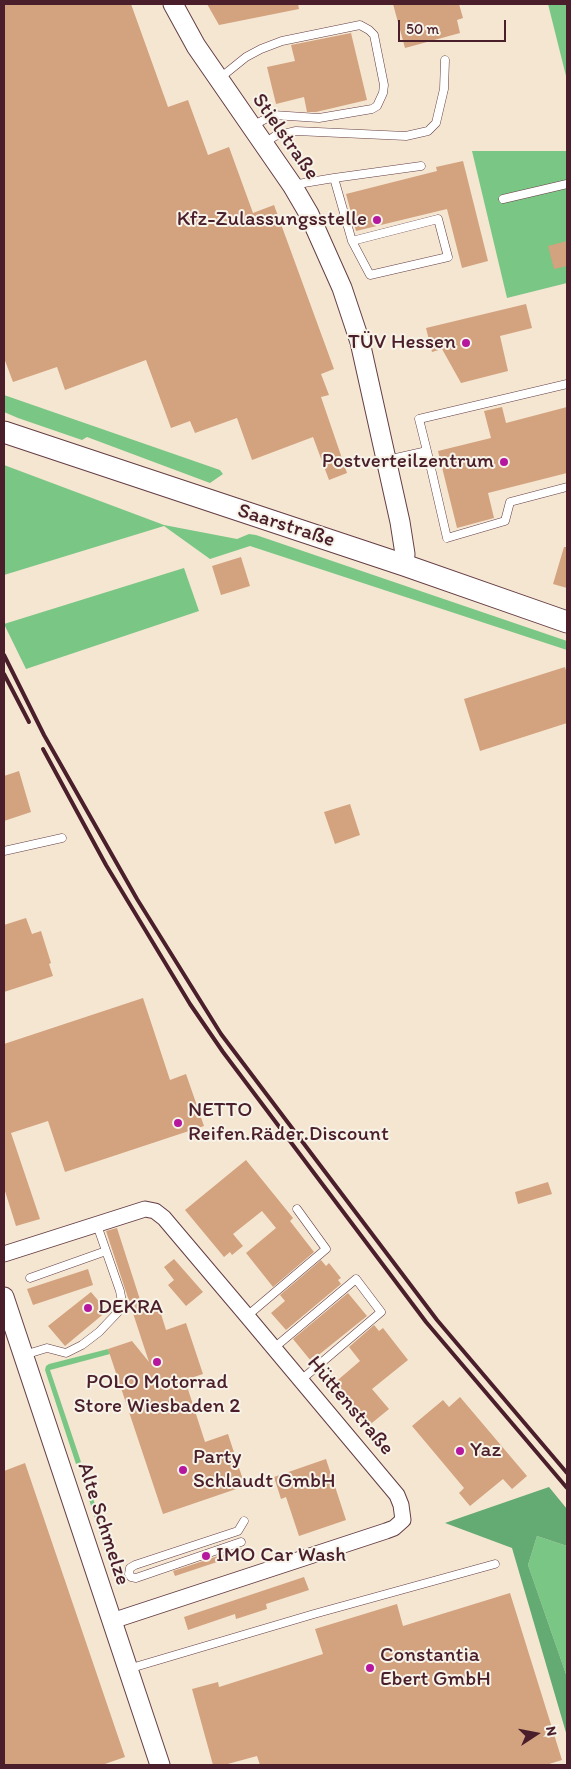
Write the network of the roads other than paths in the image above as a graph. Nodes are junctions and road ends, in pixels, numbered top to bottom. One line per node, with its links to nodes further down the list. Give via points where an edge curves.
1 (173, 4): 3 (street, Stielstraße)
2 (445, 60): 5 (lane, via 444,89 436,123 428,131 406,136 296,131 275,136)
3 (218, 79): 4 (street, Stielstraße); 4 (lane, via 246,57 282,41 360,25 374,35 384,85 377,106 319,118 272,115)
4 (251, 127): 5 (street, Stielstraße)
5 (263, 144): 9 (street, Stielstraße)
6 (421, 166): 7 (lane)
7 (334, 178): 9 (lane); 11 (lane)
8 (567, 184): 10 (lane)
9 (292, 185): 15 (street, Stielstraße, via 322,241 352,314)
10 (503, 199)
11 (352, 241): 11 (lane, via 370,275 448,256 438,220)
12 (567, 384): 14 (lane, via 419,419)
13 (4, 432): 17 (main road, Saarstraße)
14 (427, 451): 15 (lane); 16 (lane, via 447,538 505,521 510,502)
15 (386, 460): 17 (street, Stielstraße, via 404,542)
16 (567, 487)
17 (404, 566): 18 (main road, Saarstraße)
18 (567, 622)
19 (62, 838): 20 (lane)
20 (4, 852)
21 (298, 1209): 27 (lane, via 326,1249)
22 (97, 1224): 23 (lane); 24 (street, Hüttenstraße); 27 (street, Hüttenstraße, via 145,1210 155,1211)
23 (106, 1251): 25 (lane); 30 (lane, via 120,1291 120,1311 99,1332 66,1353 47,1348)
24 (4, 1254)
25 (30, 1278)
26 (4, 1297): 28 (street, Alte Schmelze)
27 (247, 1316): 29 (street, Hüttenstraße)
28 (9, 1330): 30 (street, Alte Schmelze)
29 (274, 1348): 31 (street, Hüttenstraße); 31 (lane, via 356,1279 381,1312)
30 (24, 1355): 35 (street, Alte Schmelze)
31 (301, 1380): 35 (street, Hüttenstraße, via 396,1494 403,1520 386,1531)
32 (244, 1521): 33 (lane, via 238,1531 135,1565 129,1574 136,1578)
33 (240, 1542)
34 (495, 1564): 36 (lane)
35 (112, 1621): 36 (street, Alte Schmelze)
36 (128, 1669): 37 (street, Alte Schmelze)
37 (160, 1765)

